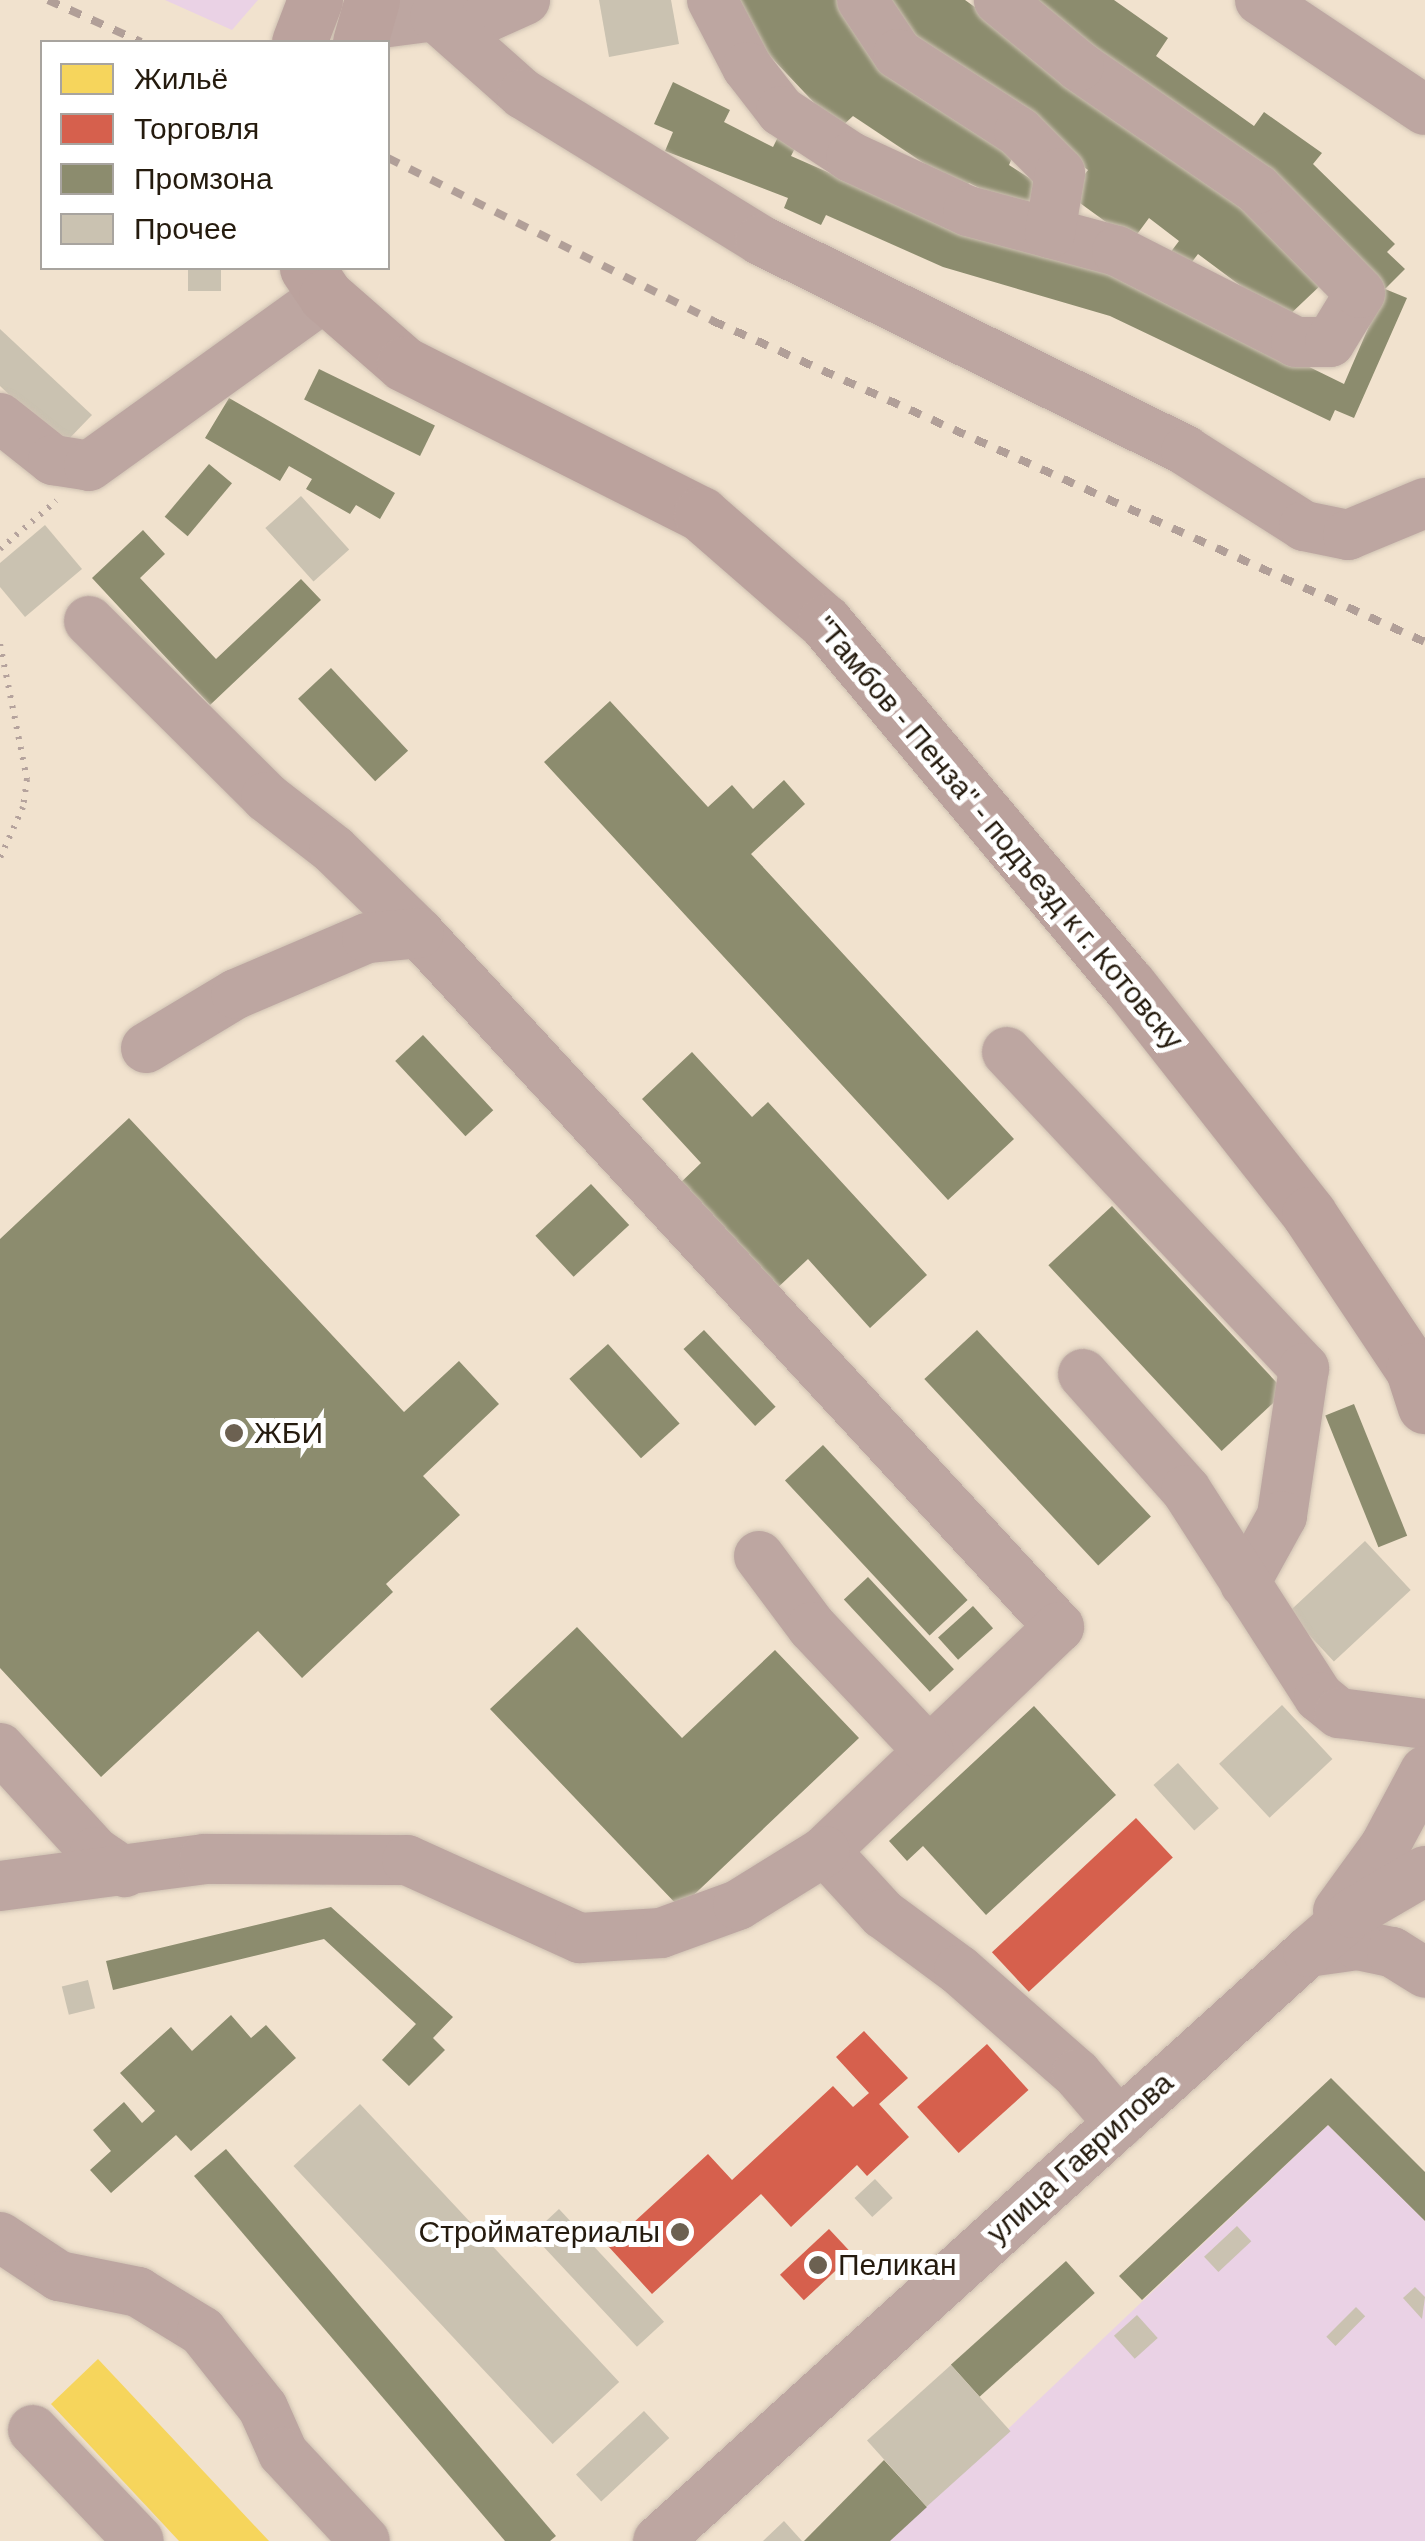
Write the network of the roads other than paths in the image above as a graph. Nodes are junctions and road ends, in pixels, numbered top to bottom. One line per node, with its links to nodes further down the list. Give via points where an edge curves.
1 (315, 0): 9 (main road)
2 (525, 0): 7 (street, via 485,18)
3 (712, 0): 11 (street, via 747,67 782,112 850,157 968,212)
4 (862, 0): 11 (street, via 898,54 1019,132 1060,173)
5 (999, 0): 11 (street, via 1079,66 1256,189 1360,293 1330,342 1296,342 1117,251)
6 (1260, 0): 10 (street)
7 (435, 16): 8 (street); 14 (street, via 524,94 760,240 1186,452 1304,526 1348,536)
8 (366, 22)
9 (300, 40)
10 (1425, 110)
11 (1050, 233)
12 (328, 277): 13 (street, via 89,466 53,460); 20 (main road, "Тамбов - Пенза" - подъезд к г. Котовску, via 374,307 452,388 701,514 825,622 1104,954 1309,1214)
13 (0, 418)
14 (1425, 503)
15 (89, 621): 16 (street, via 266,797 334,850)
16 (419, 934): 17 (street, via 367,938 236,994); 25 (street, via 1059,1627)
17 (146, 1048)
18 (1007, 1052): 22 (street, via 1304,1368 1282,1516)
19 (1083, 1374): 22 (street, via 1186,1490)
20 (1421, 1380)
21 (759, 1556): 25 (street, via 812,1627)
22 (1245, 1583): 23 (street, via 1303,1678 1329,1705 1354,1716)
23 (1425, 1724)
24 (0, 1748): 29 (street, via 95,1852)
25 (929, 1752): 27 (street)
26 (1425, 1772): 31 (street, via 1385,1846)
27 (825, 1851): 29 (street, via 738,1905 661,1933 580,1938 407,1860 204,1858); 33 (street, via 883,1914 959,1970 1077,2074)
28 (1425, 1871): 31 (street, улица Гаврилова, via 1353,1913)
29 (125, 1872): 30 (street)
30 (0, 1886)
31 (1308, 1952): 32 (street, via 1358,1944 1392,1952); 33 (street, улица Гаврилова)
32 (1425, 1973)
33 (1119, 2123): 38 (street, улица Гаврилова)
34 (0, 2237): 37 (street, via 59,2276 138,2292 202,2331 263,2408 283,2453)
35 (33, 2430): 36 (street)
36 (139, 2541)
37 (365, 2541)
38 (658, 2541)

